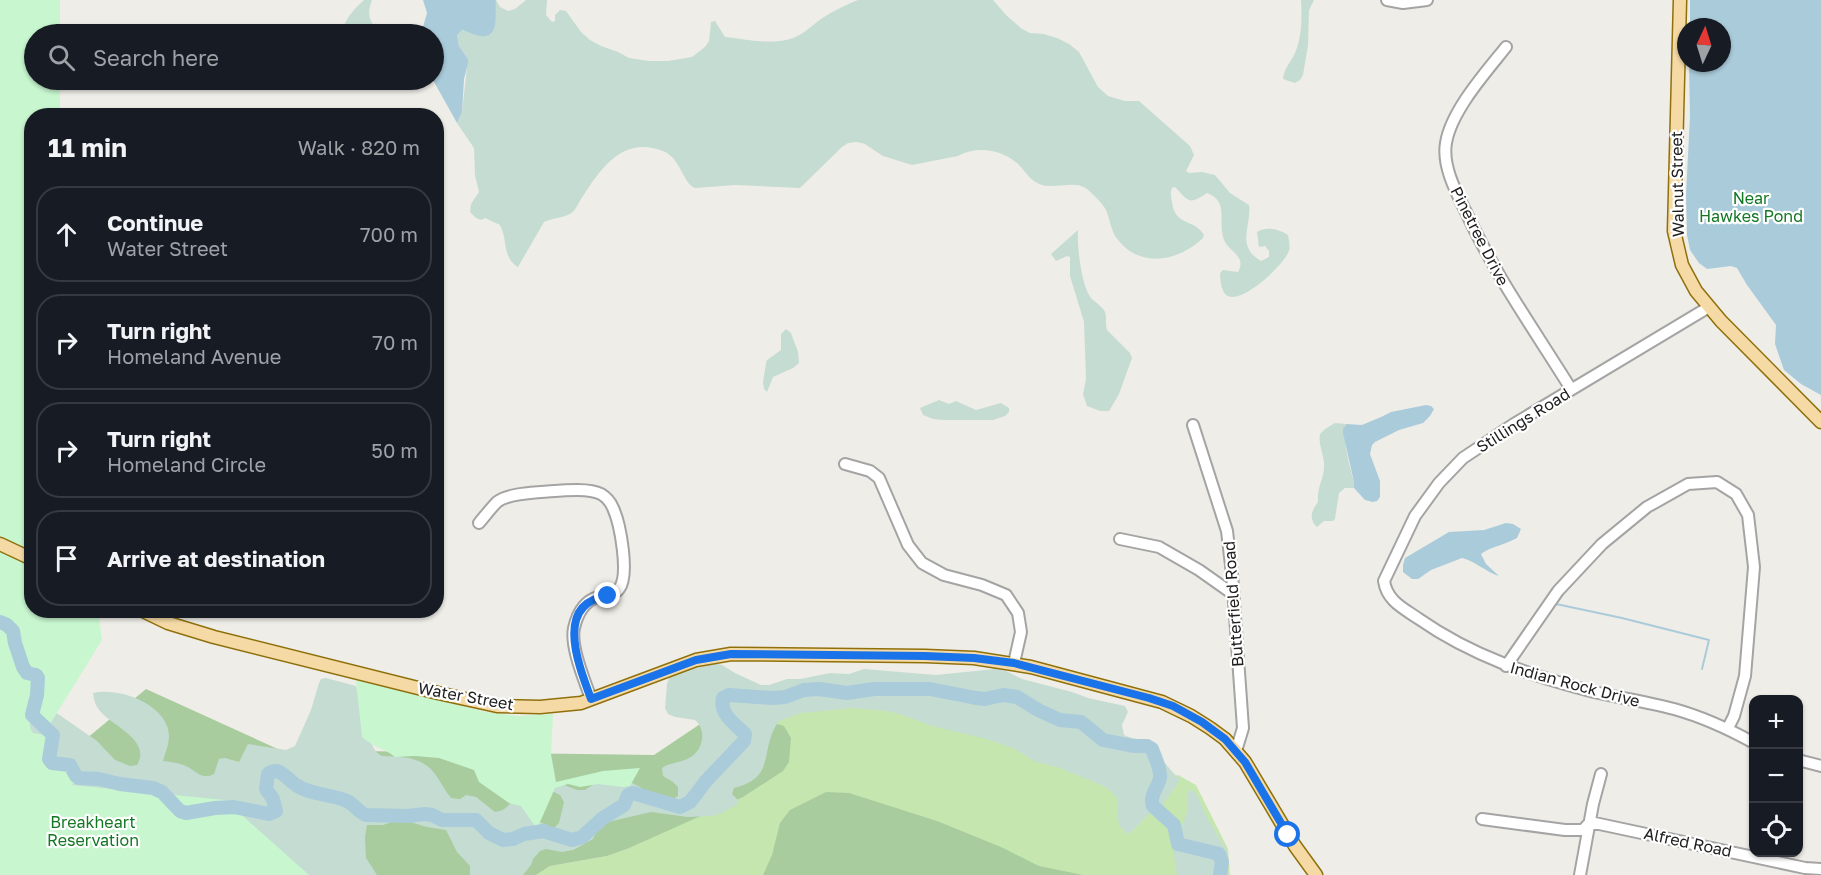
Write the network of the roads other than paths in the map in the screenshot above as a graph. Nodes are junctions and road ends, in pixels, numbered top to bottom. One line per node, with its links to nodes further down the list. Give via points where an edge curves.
1 (1387, 0): 2 (street)
2 (1427, 0)
3 (1680, 0): 5 (main road, Walnut Street, via 1674,231 1682,265)
4 (1506, 47): 6 (street, Pinetree Drive, via 1459,110 1444,155 1454,188 1498,275)
5 (1709, 307): 6 (street, Stillings Road); 7 (main road, Walnut Street)
6 (1571, 389): 14 (street, Stillings Road, via 1455,466 1415,516)
7 (1821, 422)
8 (1193, 425): 15 (street, Butterfield Road, via 1227,531)
9 (845, 464): 17 (street, via 870,471 879,478 908,545 922,563 944,575 1006,595 1018,613 1021,632)
10 (479, 523): 19 (street, via 499,501 525,493 585,490 599,493 613,507 622,548 622,583 608,596 588,601 573,630 574,646)
11 (1120, 538): 15 (street, via 1159,547)
12 (0, 544): 13 (main road)
13 (24, 555)
14 (1384, 581): 18 (street, Indian Rock Drive, via 1386,592 1396,603 1434,630)
15 (1233, 594): 22 (street, Butterfield Road, via 1243,728)
16 (158, 618): 19 (main road, Water Street, via 214,638 497,706 540,707)
17 (1014, 663): 19 (main road, Water Street, via 925,656 731,654 696,660); 22 (main road, Water Street, via 1162,702 1202,722)
18 (1506, 666): 20 (street, Indian Rock Drive, via 1594,692 1675,709); 20 (street, via 1558,591 1602,544 1647,507 1688,484 1717,482 1736,494 1748,515 1754,567 1745,676)
19 (591, 699)
20 (1728, 728): 21 (street, Indian Rock Drive)
21 (1749, 739)
22 (1236, 751): 29 (main road, Water Street)
23 (1803, 761): 24 (street)
24 (1821, 766)
25 (1601, 774): 27 (street)
26 (1482, 819): 27 (street, via 1564,830 1583,830)
27 (1590, 822): 28 (street, Alfred Road); 30 (street)
28 (1821, 869)
29 (1316, 875)
30 (1580, 875)

